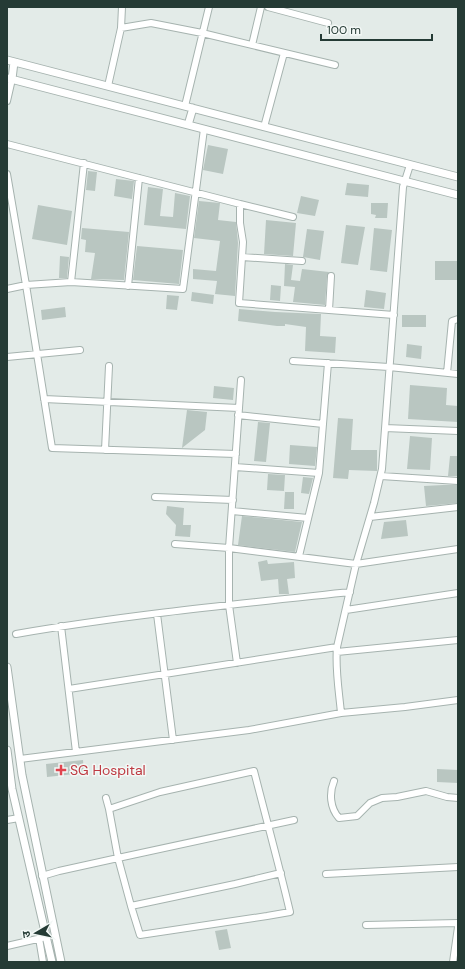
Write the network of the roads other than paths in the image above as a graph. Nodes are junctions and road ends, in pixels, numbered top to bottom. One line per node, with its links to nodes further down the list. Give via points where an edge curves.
1 (122, 7): 6 (street)
2 (209, 7): 7 (street)
3 (261, 7): 8 (street)
4 (268, 7): 5 (street)
5 (328, 23)
6 (121, 28): 7 (street, via 151,24); 13 (street)
7 (202, 33): 8 (street); 15 (street)
8 (252, 45): 9 (street)
9 (284, 53): 11 (street); 17 (street)
10 (11, 61): 12 (street); 13 (street)
11 (335, 65)
12 (9, 78): 14 (street); 16 (street)
13 (108, 86): 15 (street)
14 (7, 101)
15 (189, 107): 16 (street); 17 (street)
16 (188, 125): 18 (street)
17 (264, 127): 21 (street)
18 (204, 129): 25 (street); 26 (street)
19 (7, 144): 20 (street)
20 (84, 163): 23 (street); 33 (street)
21 (410, 165): 24 (street); 25 (street)
22 (7, 174): 34 (street)
23 (139, 178): 26 (street); 35 (street)
24 (458, 178)
25 (405, 181): 27 (street); 38 (street)
26 (196, 193): 28 (street); 35 (street, via 183,289)
27 (458, 195)
28 (240, 204): 29 (street); 30 (street)
29 (293, 218)
30 (242, 257): 31 (street); 37 (street, via 239,303)
31 (302, 261)
32 (331, 276): 37 (street)
33 (71, 282): 34 (street); 35 (street)
34 (26, 285): 36 (street); 41 (street)
35 (128, 286)
36 (7, 289)
37 (329, 310): 38 (street)
38 (394, 315): 46 (street)
39 (458, 319): 47 (street, via 452,321)
40 (80, 350): 41 (street)
41 (37, 353): 42 (street); 50 (street)
42 (7, 357)
43 (293, 361): 44 (street)
44 (328, 363): 46 (street); 54 (street)
45 (109, 366): 51 (street)
46 (389, 367): 47 (street); 55 (street)
47 (447, 373): 48 (street)
48 (458, 374)
49 (241, 380): 52 (street)
50 (44, 400): 51 (street); 57 (street, via 52,448)
51 (106, 402): 52 (street); 57 (street)
52 (239, 408): 53 (street)
53 (238, 415): 54 (street); 58 (street)
54 (323, 424): 60 (street)
55 (385, 428): 56 (street); 61 (street)
56 (458, 431)
57 (105, 450): 58 (street)
58 (236, 454): 59 (street)
59 (235, 467): 60 (street); 64 (street)
60 (319, 473): 68 (street)
61 (380, 476): 62 (street); 67 (street)
62 (458, 481)
63 (155, 498): 64 (street)
64 (232, 500): 66 (street)
65 (458, 507): 67 (street)
66 (232, 511): 68 (street); 70 (street)
67 (370, 517): 73 (street)
68 (308, 518): 72 (street)
69 (175, 544): 70 (street)
70 (229, 548): 72 (street); 76 (street)
71 (458, 549): 73 (street)
72 (299, 556): 73 (street)
73 (356, 564): 74 (street)
74 (350, 592): 76 (street); 77 (street)
75 (458, 593): 77 (street)
76 (229, 605): 78 (street); 83 (street)
77 (346, 610): 82 (street)
78 (157, 614): 79 (street); 85 (street)
79 (61, 626): 80 (street); 86 (street)
80 (16, 634)
81 (458, 640): 82 (street)
82 (337, 649): 83 (street); 89 (street)
83 (238, 663): 85 (street)
84 (7, 667): 88 (street)
85 (165, 674): 86 (street); 90 (street)
86 (69, 689): 92 (street)
87 (458, 700): 89 (street)
88 (10, 712): 93 (street)
89 (341, 713): 90 (street, via 249,730)
90 (173, 740): 92 (street)
91 (7, 750): 98 (street)
92 (76, 752): 93 (street)
93 (20, 759): 106 (street)
94 (334, 781): 96 (street, via 332,803 339,818 356,816 370,803 382,798 426,791)
95 (106, 798): 97 (street)
96 (458, 798)
97 (109, 809): 101 (street, via 160,792 254,771); 102 (street)
98 (19, 818): 99 (street); 111 (street)
99 (7, 820)
100 (294, 820): 101 (street)
101 (267, 825): 102 (street); 104 (street)
102 (118, 858): 106 (street); 107 (street)
103 (458, 867): 105 (street)
104 (281, 873): 107 (street); 107 (street, via 290,912 140,935)
105 (326, 874)
106 (42, 876): 116 (street)
107 (131, 906)
108 (458, 923): 109 (street)
109 (366, 925)
110 (458, 927): 117 (street)
111 (46, 937): 112 (street); 115 (street)
112 (38, 938): 113 (street); 114 (street)
113 (7, 946)
114 (43, 962)
115 (52, 962)
116 (61, 962)
117 (453, 962)

